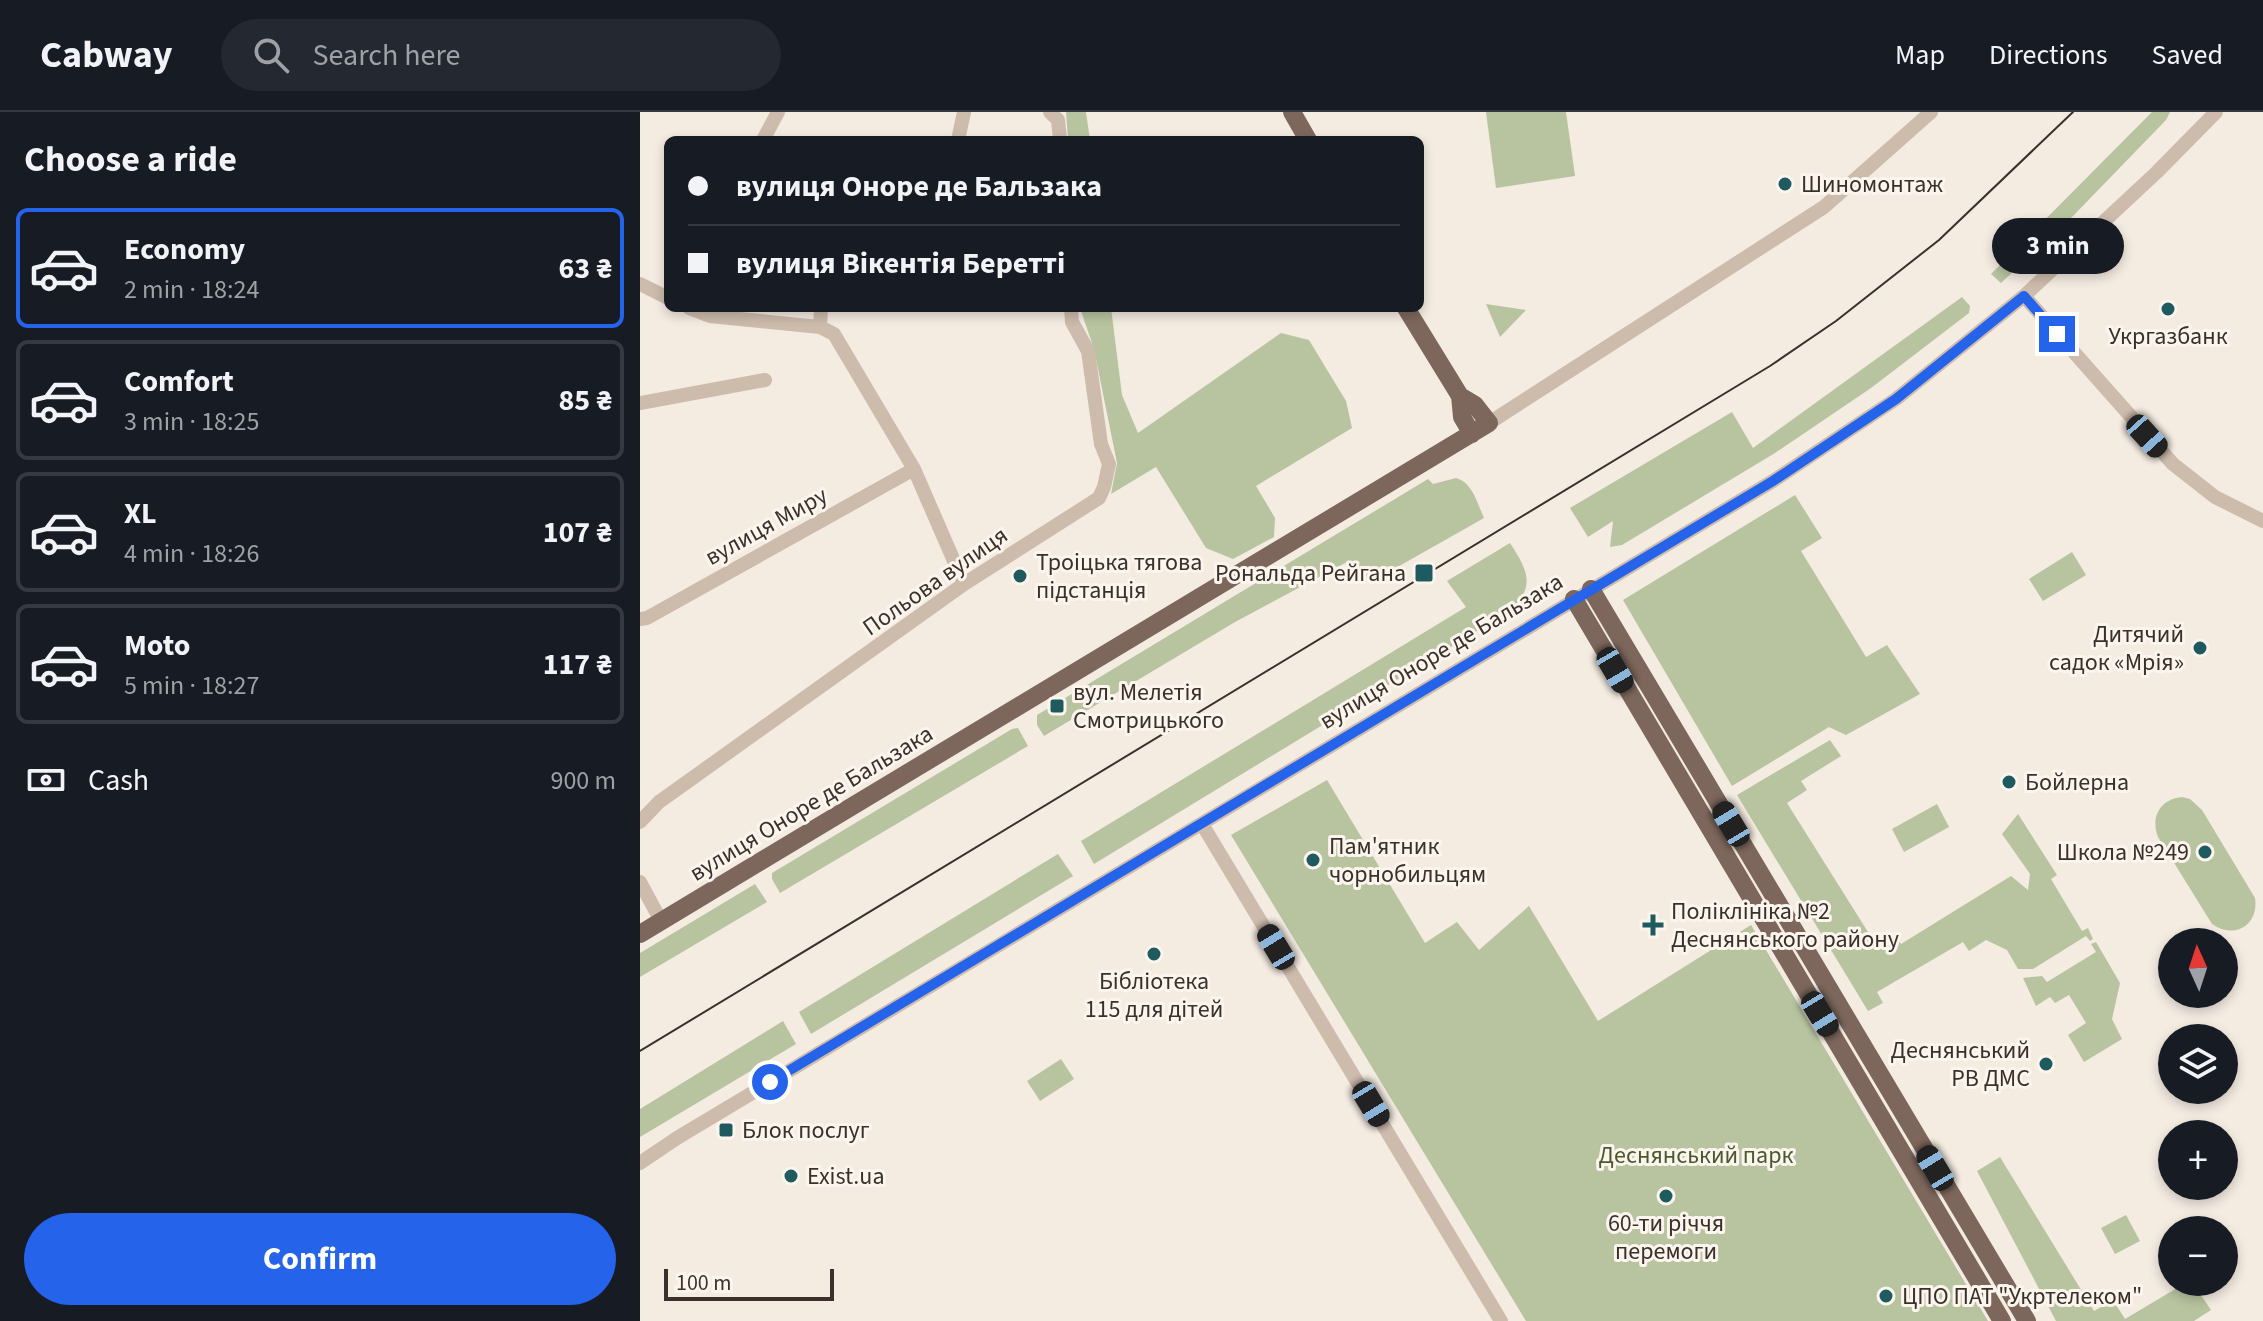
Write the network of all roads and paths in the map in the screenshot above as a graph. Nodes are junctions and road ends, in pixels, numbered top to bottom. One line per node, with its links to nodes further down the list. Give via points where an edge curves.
1 (778, 112): 7 (street)
2 (964, 112): 8 (street)
3 (1050, 112): 9 (street, via 1058,120)
4 (1292, 112): 10 (main road)
5 (1931, 112): 23 (street, вулиця Оноре де Бальзака, via 1824,207)
6 (2216, 112): 13 (street, вулиця Оноре де Бальзака)
7 (765, 136)
8 (959, 136)
9 (1060, 136)
10 (1306, 136)
11 (640, 284): 12 (street)
12 (664, 296)
13 (2024, 296): 26 (street, via 2173,464 2215,497); 28 (street, вулиця Оноре де Бальзака, via 1896,399 1773,481)
14 (700, 312): 18 (street)
15 (821, 312): 19 (street)
16 (1071, 312): 27 (street, Польова вулиця, via 1088,351 1101,444 1109,464 1104,487 1099,498)
17 (1408, 312): 21 (main road)
18 (744, 314): 19 (street)
19 (820, 327): 25 (street, via 834,334)
20 (765, 380): 22 (street)
21 (1460, 396): 23 (main road); 24 (main road, via 1462,417)
22 (640, 403)
23 (1489, 423): 24 (main road, вулиця Оноре де Бальзака)
24 (1472, 434): 34 (main road, вулиця Оноре де Бальзака)
25 (914, 469): 27 (street); 30 (street, вулиця Миру)
26 (2263, 521)
27 (964, 584): 31 (street, Польова вулиця, via 659,802)
28 (1591, 589): 29 (street, вулиця Оноре де Бальзака); 39 (main road)
29 (1574, 599): 32 (street, вулиця Оноре де Бальзака); 38 (main road)
30 (640, 619)
31 (640, 822)
32 (1202, 824): 36 (street, вулиця Оноре де Бальзака); 37 (street)
33 (640, 882): 34 (street)
34 (661, 921): 35 (main road, вулиця Оноре де Бальзака)
35 (640, 934)
36 (640, 1163)
37 (1501, 1321)
38 (2002, 1321)
39 (2027, 1321)

